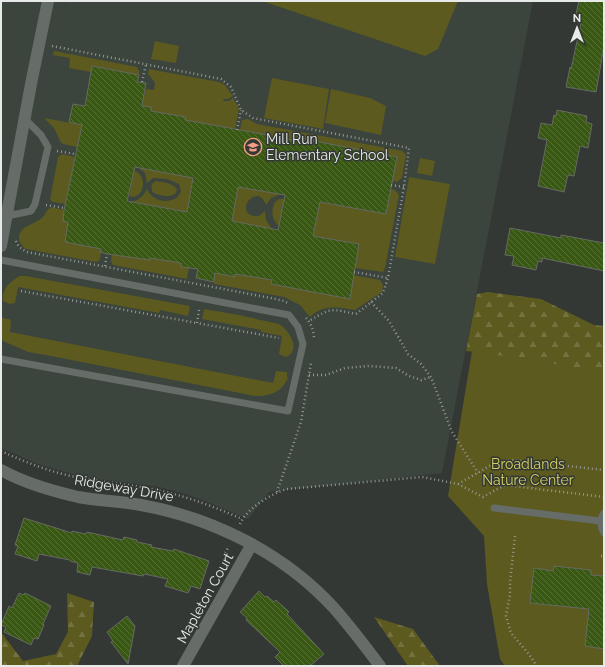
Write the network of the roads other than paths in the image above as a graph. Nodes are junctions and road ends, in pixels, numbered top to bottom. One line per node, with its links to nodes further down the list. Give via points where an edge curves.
1 (48, 1): 2 (street)
2 (24, 118): 3 (street); 3 (lane, via 41,135 48,147 35,204 31,211)
3 (7, 216): 4 (street)
4 (1, 246)
5 (1, 260): 6 (lane, via 289,315 298,327 303,344 288,411)
6 (1, 359)
7 (1, 470): 12 (street, Ridgeway Drive, via 78,497 141,505 178,513)
8 (494, 508): 10 (lane)
9 (604, 513): 10 (lane)
10 (600, 521): 11 (lane)
11 (604, 533)
12 (252, 544): 13 (street, Mapleton Court); 14 (street, Ridgeway Drive, via 301,578 332,606)
13 (183, 666)
14 (380, 666)

